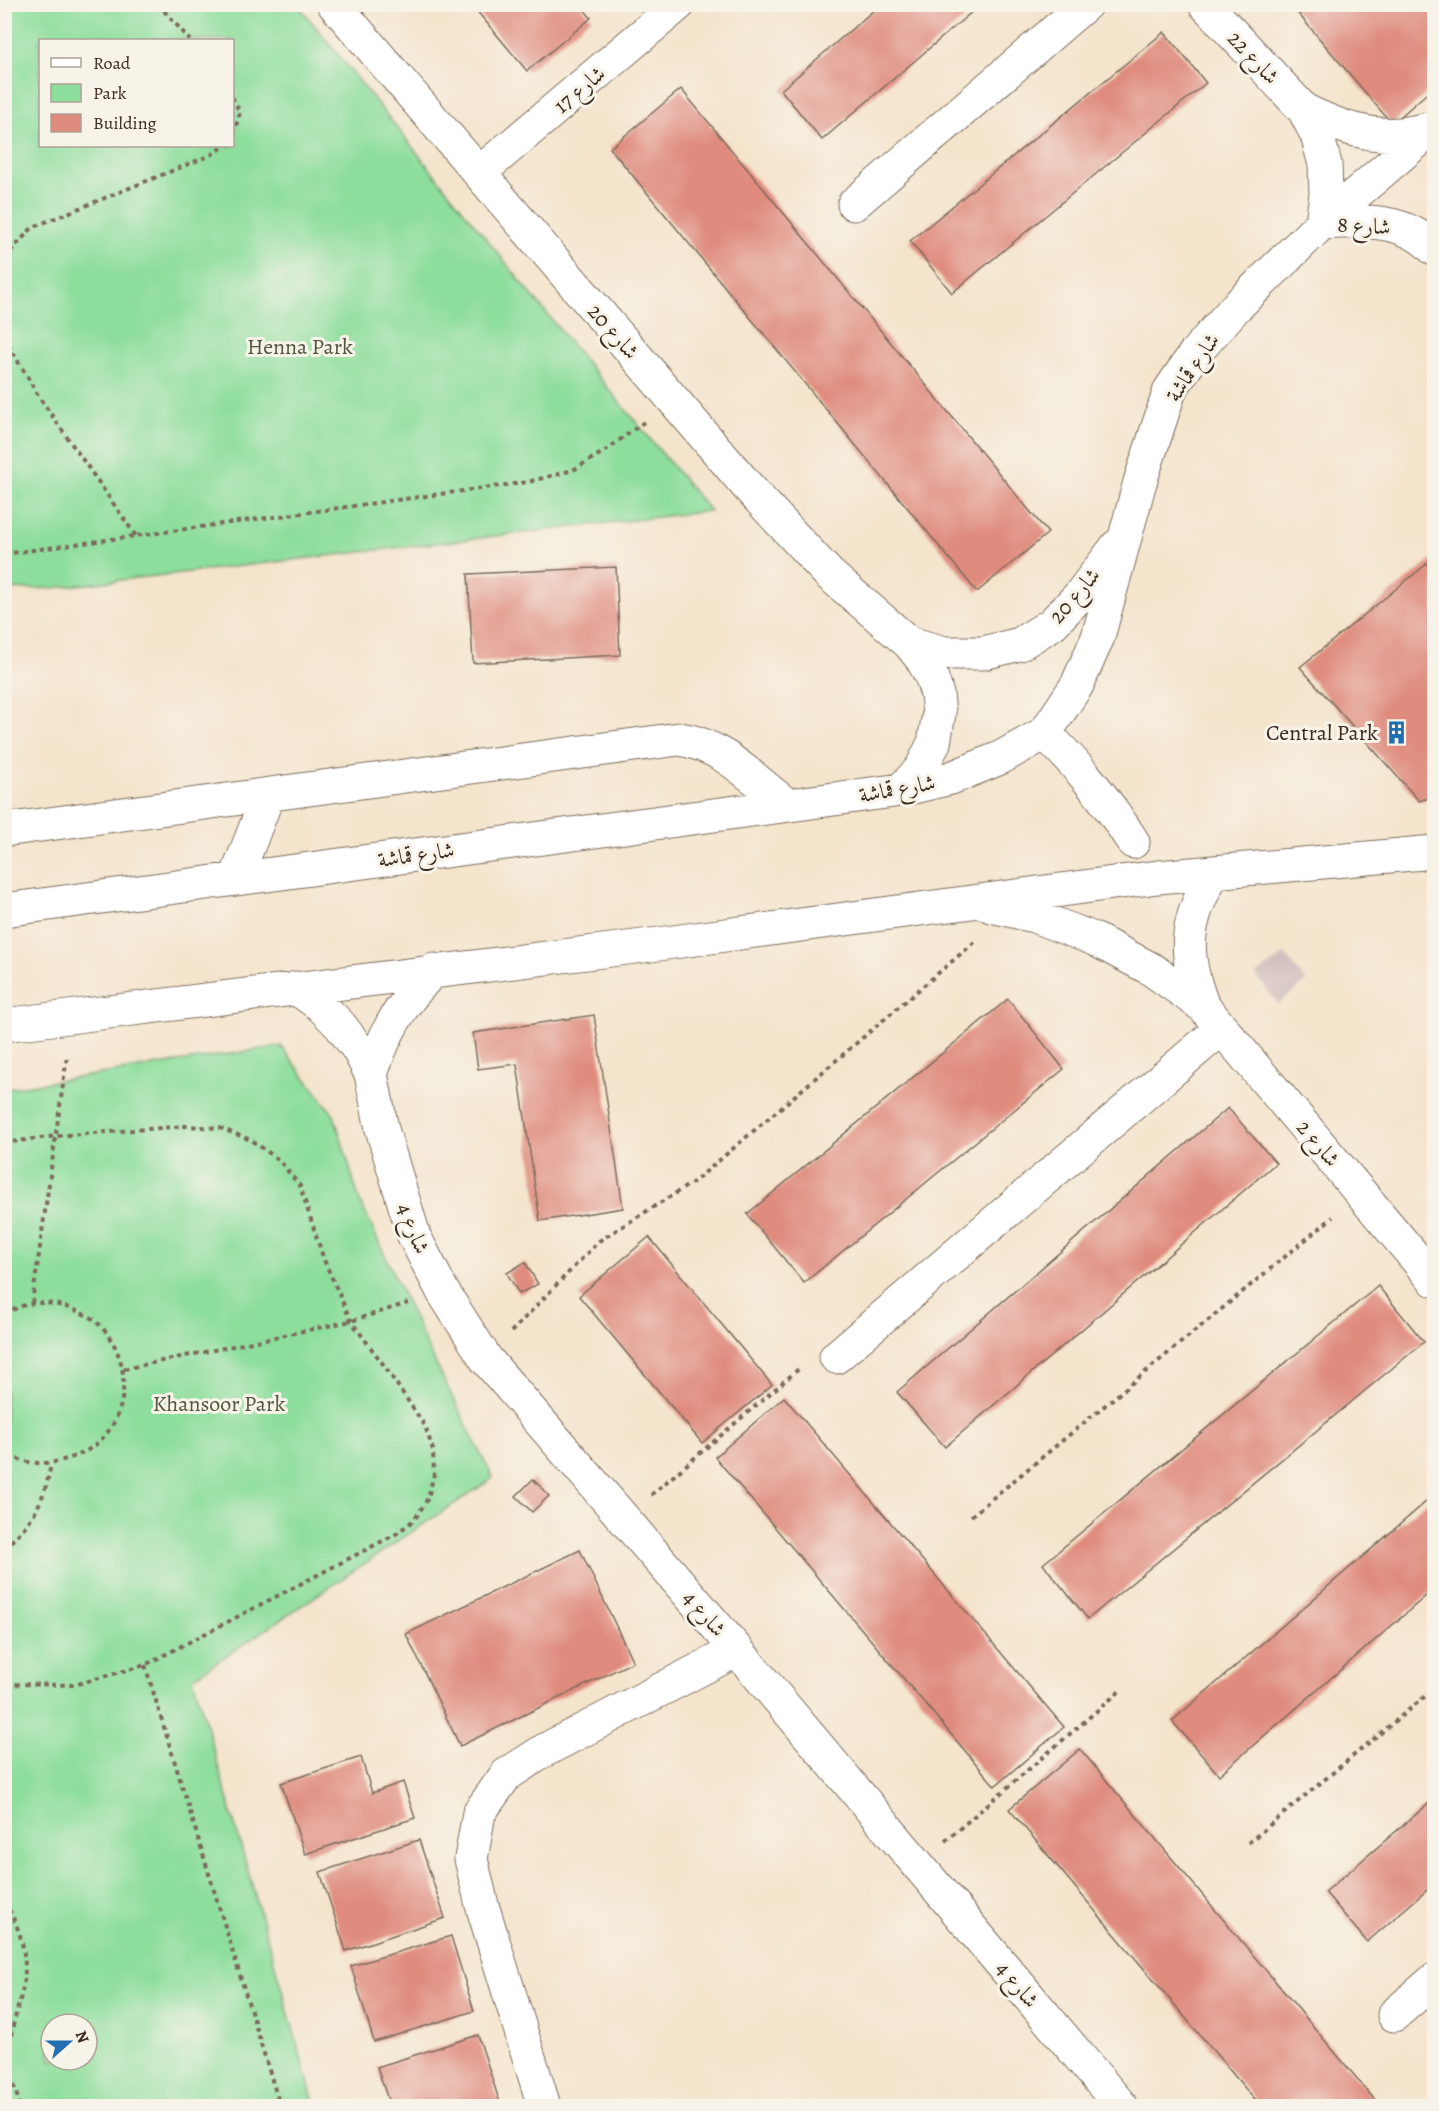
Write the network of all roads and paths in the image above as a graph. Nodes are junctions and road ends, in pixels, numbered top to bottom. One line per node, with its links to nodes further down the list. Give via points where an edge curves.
1 (158, 4): 6 (path)
2 (334, 4): 12 (street, شارع 20)
3 (679, 4): 12 (street, شارع 17)
4 (1086, 4): 13 (street)
5 (1205, 4): 8 (street, شارع 22)
6 (189, 39)
7 (234, 101): 10 (path, via 240,112)
8 (1304, 110): 9 (street, شارع 22, via 1334,125 1367,133 1400,134); 14 (street, شارع 22, via 1317,135 1325,164)
9 (1434, 127): 14 (street, شارع قماشة)
10 (234, 133)
11 (223, 147): 16 (path, via 33,227)
12 (479, 173): 18 (street, شارع 20)
13 (854, 204)
14 (1322, 223): 15 (street, شارع 8, via 1393,224 1413,232); 19 (street, شارع قماشة, via 1235,308 1196,352 1170,390)
15 (1434, 249)
16 (4, 258)
17 (4, 337): 20 (path, via 39,397)
18 (673, 400): 20 (path, via 573,470 528,482); 22 (street, شارع 20, via 829,574)
19 (1126, 535): 22 (street, شارع 20, via 1053,624 1020,644 983,653 945,653); 23 (street, شارع قماشة, via 1098,637 1077,686)
20 (136, 536): 21 (path)
21 (4, 554)
22 (909, 643): 24 (street, شارع 20, via 931,675 939,713 934,743 921,769)
23 (1045, 733): 24 (street, شارع قماشة, via 1000,758 951,778); 28 (street, via 1078,766)
24 (901, 790): 26 (street, شارع قماشة)
25 (268, 795): 26 (street, via 679,739 711,747); 27 (street); 31 (street)
26 (786, 804): 31 (street, شارع قماشة)
27 (4, 830)
28 (1133, 842)
29 (1434, 852): 30 (street)
30 (1213, 873): 32 (street); 38 (street, شارع 2, via 1190,924 1193,980)
31 (236, 878): 33 (street, شارع قماشة)
32 (972, 902): 34 (street, شارع 2); 35 (street)
33 (4, 910)
34 (1011, 911): 38 (street, شارع 2, via 1094,939 1151,969); 49 (path, via 695,1181 599,1241)
35 (434, 970): 36 (street); 40 (street, via 394,1017)
36 (296, 988): 37 (street); 40 (street, شارع 4, via 340,1025)
37 (70, 1016): 39 (street); 41 (path)
38 (1212, 1017): 43 (street, شارع 2); 50 (street)
39 (4, 1025)
40 (371, 1074): 45 (street, شارع 4, via 400,1194 414,1236)
41 (56, 1136): 42 (path); 46 (path); 48 (path, via 186,1126 220,1128 251,1140 279,1160 300,1186 324,1260)
42 (4, 1143)
43 (1361, 1193): 44 (street, شارع 2); 54 (path)
44 (1434, 1280)
45 (443, 1292): 48 (path); 49 (street, شارع 4)
46 (32, 1303): 47 (path); 51 (path, via 63,1305 91,1317 112,1340)
47 (4, 1313)
48 (351, 1321): 51 (path); 58 (path, via 425,1426 433,1450 434,1474 428,1498 415,1518 396,1534)
49 (486, 1359): 55 (street, شارع 4)
50 (822, 1359): 55 (path)
51 (124, 1369): 53 (path, via 123,1402 108,1432 84,1454)
52 (4, 1453): 53 (path, via 21,1461)
53 (51, 1464): 56 (path, via 47,1489 37,1513)
54 (971, 1516)
55 (623, 1519): 57 (street, شارع 4)
56 (4, 1548)
57 (737, 1650): 63 (street, شارع 4); 69 (street, via 506,1774 479,1813 471,1859)
58 (145, 1665): 59 (path, via 74,1685); 68 (path)
59 (4, 1684)
60 (1434, 1689): 62 (path)
61 (1120, 1691): 63 (path)
62 (1248, 1843)
63 (917, 1865): 70 (street, شارع 4)
64 (4, 1902): 67 (path, via 23,1944 25,1979 10,2043 10,2075)
65 (1434, 1980): 66 (street)
66 (1394, 2015)
67 (20, 2106)
68 (280, 2106)
69 (544, 2106)
70 (1121, 2106)

